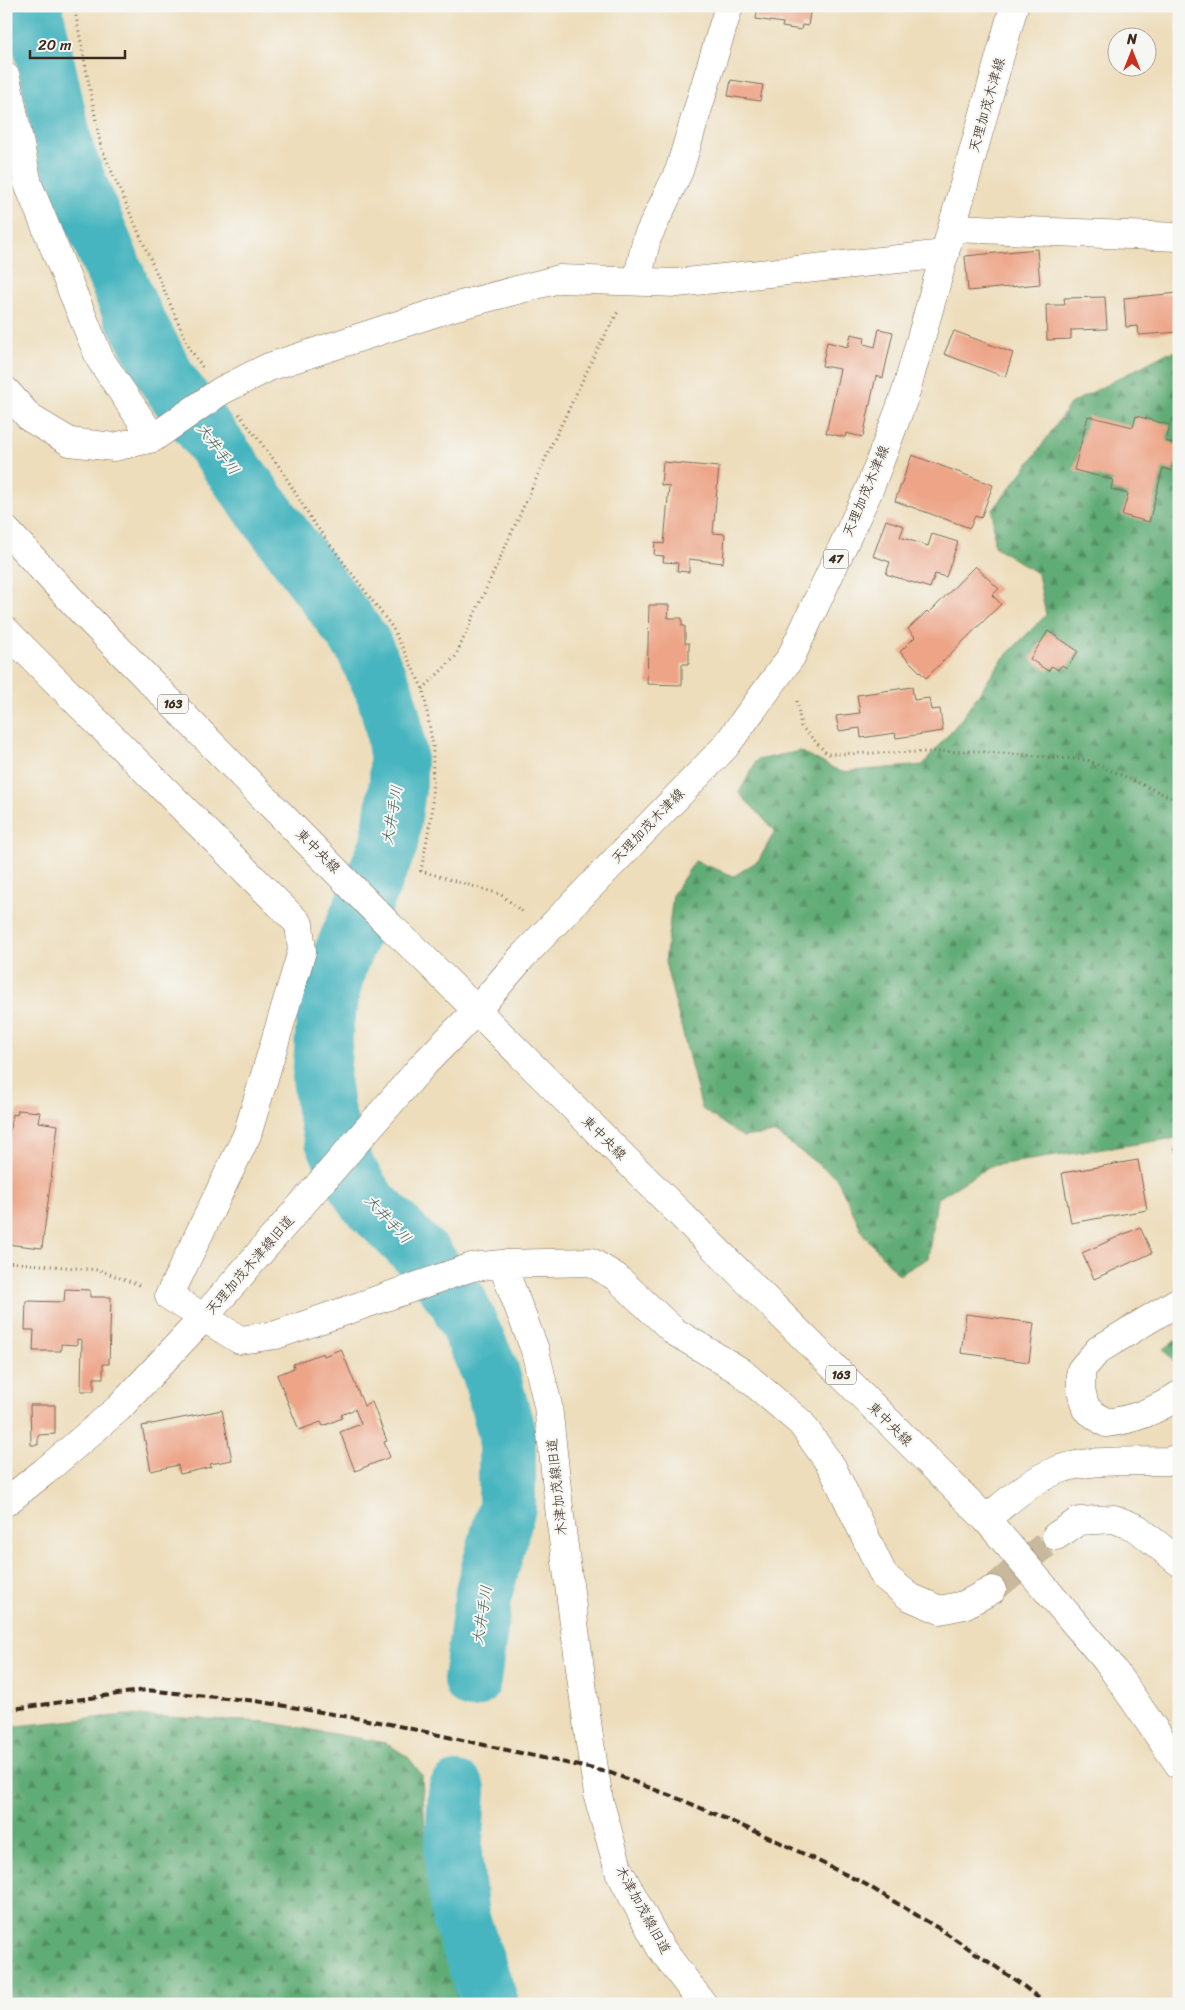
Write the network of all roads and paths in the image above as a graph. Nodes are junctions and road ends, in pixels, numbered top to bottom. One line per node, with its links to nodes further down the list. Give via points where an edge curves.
1 (74, 6): 10 (path, via 101,147 190,349)
2 (729, 6): 8 (main road, via 679,171 647,238)
3 (1014, 6): 5 (main road, 天理加茂木津線 / 47)
4 (6, 77): 11 (main road, via 28,184 100,359)
5 (952, 228): 6 (main road); 7 (main road, 天理加茂木津線 / 47)
6 (1179, 237)
7 (945, 254): 8 (main road, via 677,283); 14 (main road, 天理加茂木津線 / 47, via 902,404 869,490)
8 (637, 280): 10 (main road, via 559,279 453,307 269,367); 15 (path, via 599,346 455,657)
9 (6, 391): 11 (main road, via 30,418 70,442 114,447)
10 (215, 396): 11 (main road); 15 (path, via 281,468 311,519 392,627)
11 (163, 431)
12 (6, 530): 18 (main road, 東中央線 / 163, via 88,618)
13 (6, 631): 21 (main road, via 299,924 302,951 247,1135)
14 (791, 657): 16 (path, via 801,726 827,754 975,751 1087,760); 17 (main road, 天理加茂木津線 / 47, via 725,747)
15 (423, 689): 17 (path, via 434,746 432,812 421,871 500,894)
16 (1179, 801)
17 (546, 931): 18 (main road, 天理加茂木津線 / 47)
18 (476, 1010): 23 (main road, 天理加茂木津線旧道, via 424,1064); 27 (main road, 東中央線 / 163)
19 (6, 1262): 21 (path, via 99,1270)
20 (502, 1264): 23 (main road, via 472,1267 276,1335 240,1340); 30 (main road, via 591,1262 616,1277 676,1332 740,1371 802,1423 832,1467 884,1576 910,1597 940,1610 964,1605); 32 (main road, 木津加茂線旧道, via 535,1350 548,1406 599,1800 619,1871 660,1947)
21 (169, 1296): 23 (main road)
22 (1179, 1301): 24 (main road, via 1098,1350 1081,1370 1080,1390 1086,1409 1106,1423 1128,1420 1165,1405)
23 (204, 1318): 26 (main road, 天理加茂木津線旧道, via 120,1408)
24 (1179, 1395)
25 (1179, 1458): 27 (main road, via 1169,1461 1095,1462 1056,1471 1024,1488)
26 (6, 1502)
27 (986, 1519): 31 (main road, 東中央線 / 163, via 1107,1661)
28 (1056, 1536): 29 (main road, via 1079,1521 1114,1519 1137,1528)
29 (1179, 1562)
30 (992, 1590)
31 (1179, 1764)
32 (703, 2004)

